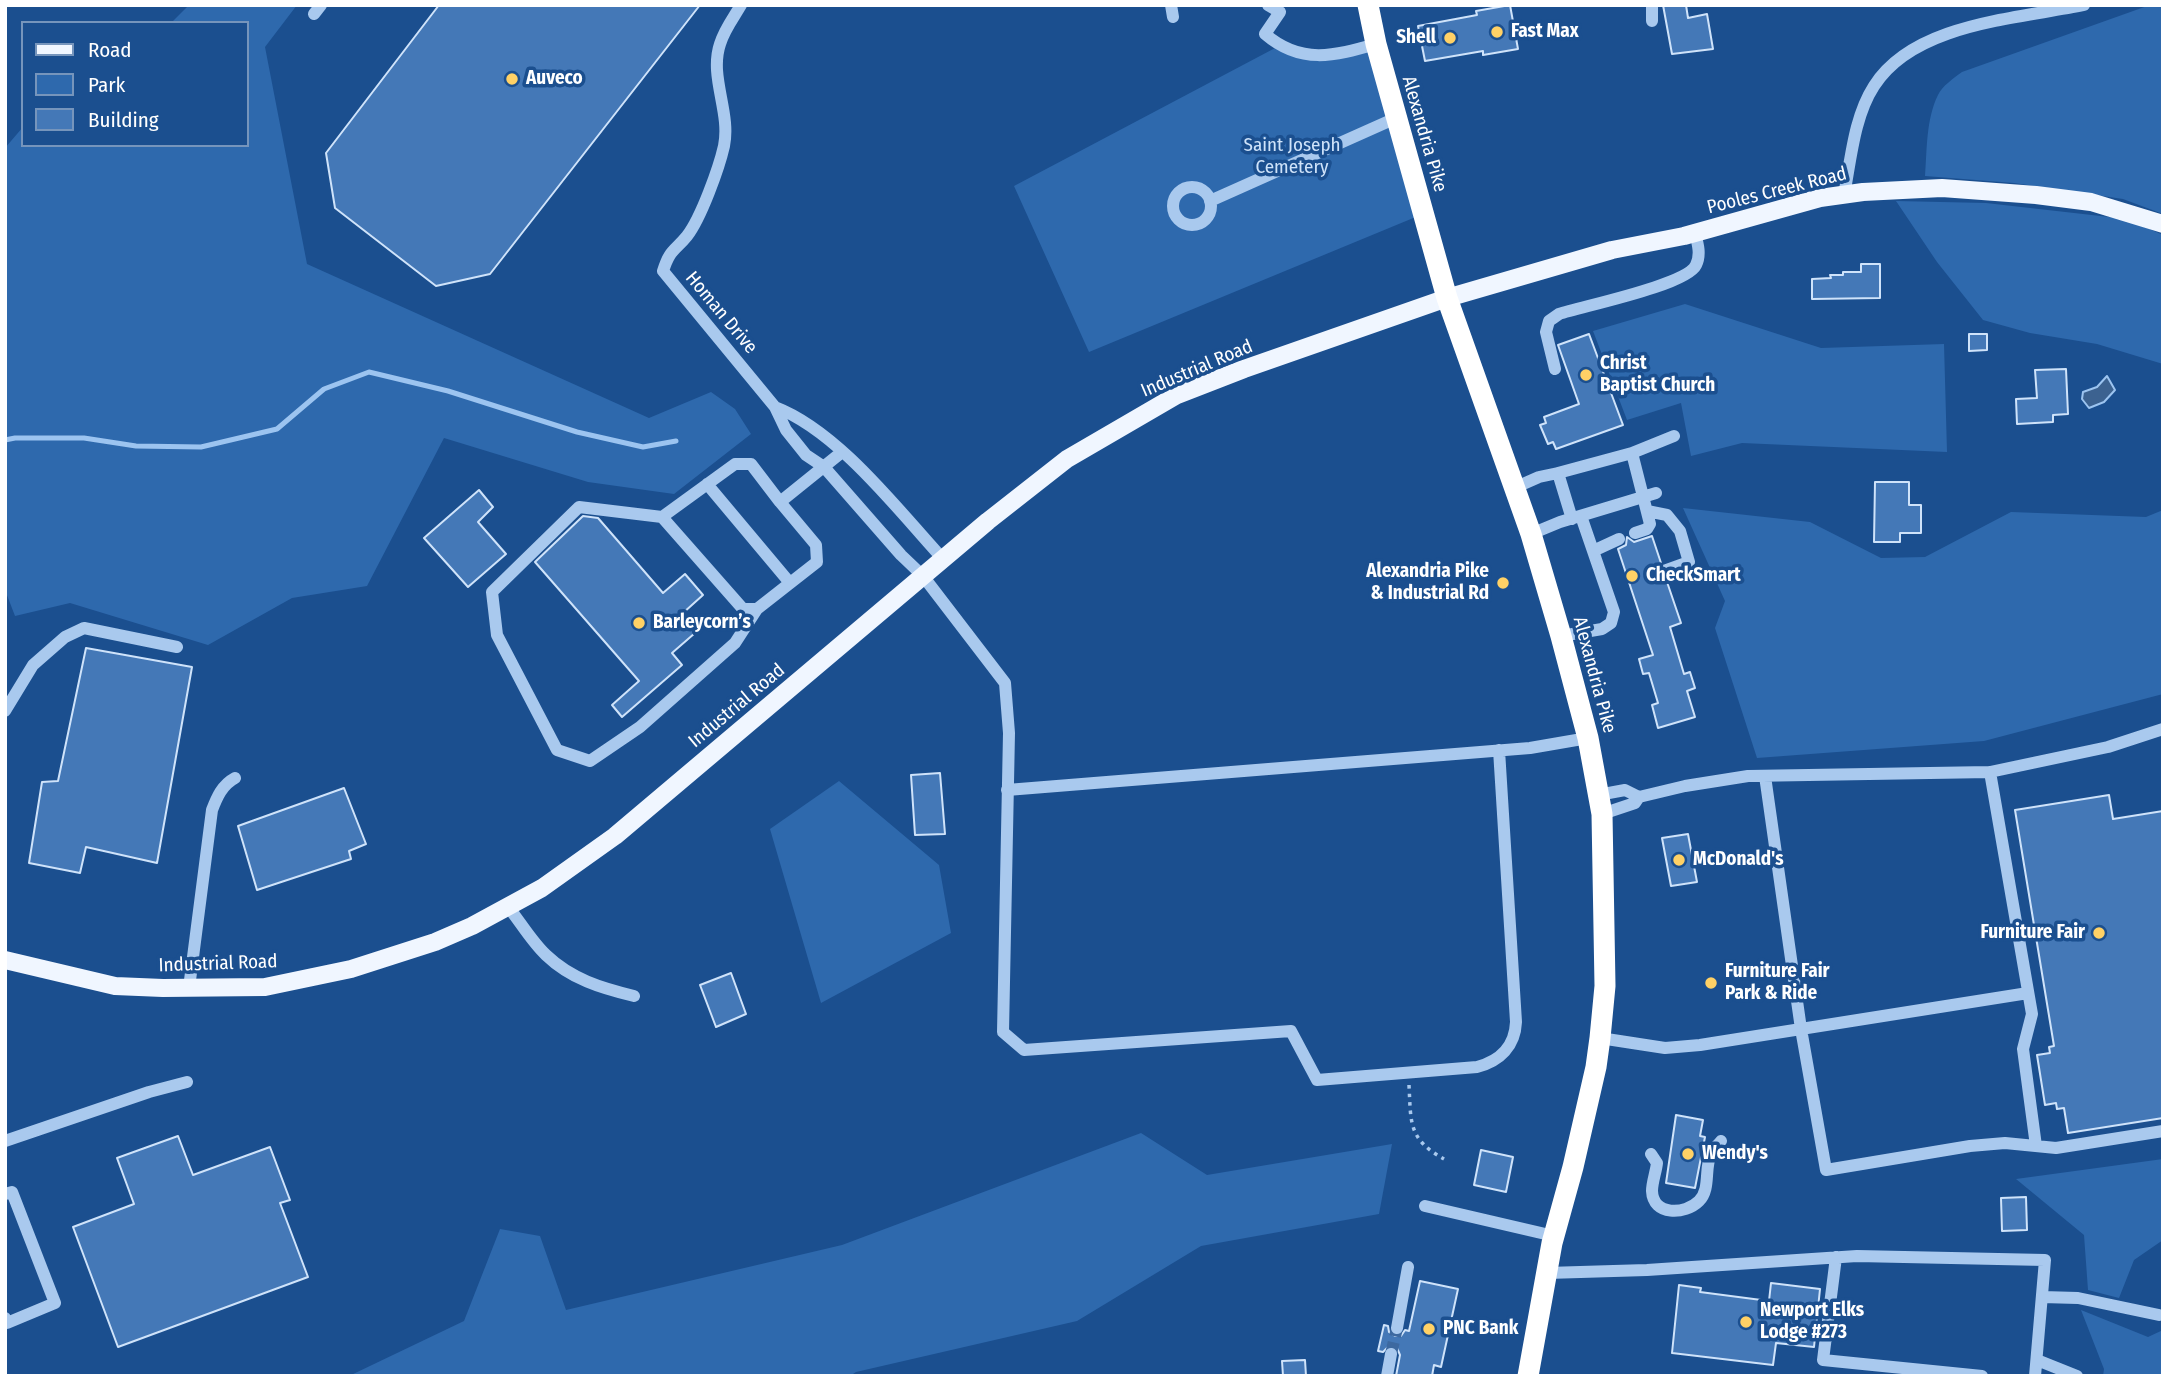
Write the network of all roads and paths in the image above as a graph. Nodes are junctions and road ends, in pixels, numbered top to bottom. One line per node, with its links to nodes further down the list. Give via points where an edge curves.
1 (741, 5): 15 (lane, Homan Drive, via 717,58 726,128 720,162 688,235 668,256 663,271)
2 (1268, 5): 7 (lane, via 1280,12 1265,34 1301,53 1336,55)
3 (1368, 5): 7 (highway, Alexandria Pike)
4 (1652, 5): 6 (lane)
5 (2084, 5): 9 (lane, via 1952,32 1913,47 1874,86 1856,131)
6 (1652, 21)
7 (1376, 44): 8 (highway, Alexandria Pike)
8 (1396, 118): 10 (lane); 13 (highway, Alexandria Pike)
9 (1844, 195): 11 (main road, Pooles Creek Road, via 1970,189 2091,202); 12 (main road, Pooles Creek Road)
10 (1210, 201)
11 (2163, 224)
12 (1695, 233): 13 (main road, Pooles Creek Road, via 1612,250); 14 (lane, via 1699,252 1689,274 1549,321 1546,332)
13 (1447, 298): 22 (highway, Alexandria Pike); 32 (main road, Industrial Road, via 1208,383 1151,409 1067,459)
14 (1555, 369)
15 (775, 407): 17 (lane, Homan Drive, via 793,414); 19 (lane, Homan Drive, via 786,430)
16 (1674, 436): 18 (lane)
17 (842, 452): 19 (lane); 32 (lane, Homan Drive)
18 (1632, 453): 20 (lane); 23 (lane)
19 (824, 467): 24 (lane); 34 (lane, Homan Drive)
20 (1558, 473): 22 (lane); 27 (lane)
21 (707, 484): 24 (lane, via 735,464 751,464); 26 (lane); 35 (lane)
22 (1514, 488): 29 (highway, Alexandria Pike)
23 (1650, 495): 25 (lane); 27 (lane)
24 (780, 502): 35 (lane, via 816,545 817,562)
25 (1647, 512): 28 (lane, via 1650,524); 33 (lane, via 1667,515 1680,531 1689,562)
26 (662, 517): 36 (lane, via 743,609); 36 (lane, via 579,507 492,593 497,635 557,750 590,761 640,727 735,643)
27 (1576, 517): 29 (lane); 31 (lane)
28 (1635, 533)
29 (1531, 534): 37 (highway, Alexandria Pike)
30 (1619, 539): 31 (lane)
31 (1593, 551): 37 (lane, via 1614,612 1611,623 1602,629)
32 (943, 559): 34 (main road, Industrial Road)
33 (1664, 571)
34 (923, 576): 46 (lane, Homan Drive, via 1005,683); 49 (main road, Industrial Road, via 615,836)
35 (790, 583): 36 (lane)
36 (757, 609)
37 (1561, 636): 41 (highway, Alexandria Pike)
38 (177, 647): 39 (lane, via 84,628 65,637 33,665)
39 (5, 711)
40 (2163, 729): 43 (lane, via 2108,747)
41 (1588, 738): 42 (lane); 48 (highway, Alexandria Pike)
42 (1499, 750): 46 (lane); 56 (lane, via 1515,1036 1504,1053 1486,1065)
43 (1990, 772): 44 (lane); 52 (lane)
44 (1765, 776): 47 (lane, via 1717,780); 54 (lane)
45 (235, 779): 51 (lane, via 221,790 212,810)
46 (1007, 790): 56 (lane, Homan Drive, via 1003,1032 1024,1050 1291,1031 1317,1080)
47 (1639, 797): 48 (lane, via 1634,803); 48 (lane, via 1625,790)
48 (1600, 805): 55 (highway, Alexandria Pike, via 1605,986)
49 (509, 908): 51 (main road, Industrial Road, via 435,942 351,969 265,986); 53 (lane, via 544,954 564,970 597,987)
50 (5, 960): 51 (main road, Industrial Road, via 115,986)
51 (190, 988)
52 (2028, 993): 54 (lane); 61 (lane, via 2031,1027 2023,1049)
53 (634, 996)
54 (1801, 1029): 55 (lane, via 1665,1048); 61 (lane, via 1826,1170 1970,1146)
55 (1600, 1038): 66 (highway, Alexandria Pike)
56 (1408, 1072): 63 (path, via 1413,1132)
57 (187, 1082): 59 (lane)
58 (2163, 1131): 61 (lane, via 2056,1148)
59 (5, 1141)
60 (1721, 1141): 62 (lane, via 1710,1154 1701,1200 1678,1212 1656,1203 1652,1191 1657,1163)
61 (2036, 1146)
62 (1651, 1154)
63 (1444, 1159)
64 (5, 1194): 72 (lane, via 12,1192 55,1303 7,1323)
65 (1425, 1206): 66 (lane)
66 (1554, 1236): 69 (highway, Alexandria Pike)
67 (1836, 1257): 69 (lane); 70 (lane, via 2045,1260); 78 (lane, via 1823,1360)
68 (1408, 1267): 73 (lane)
69 (1547, 1273): 77 (highway, Alexandria Pike)
70 (2042, 1297): 71 (lane, via 2078,1298); 75 (lane)
71 (2159, 1315)
72 (5, 1318)
73 (1397, 1328)
74 (1391, 1354): 76 (lane)
75 (2037, 1360): 79 (lane); 80 (lane)
76 (1387, 1376)
77 (1528, 1376)
78 (1982, 1376)
79 (2035, 1376)
80 (2077, 1376)

